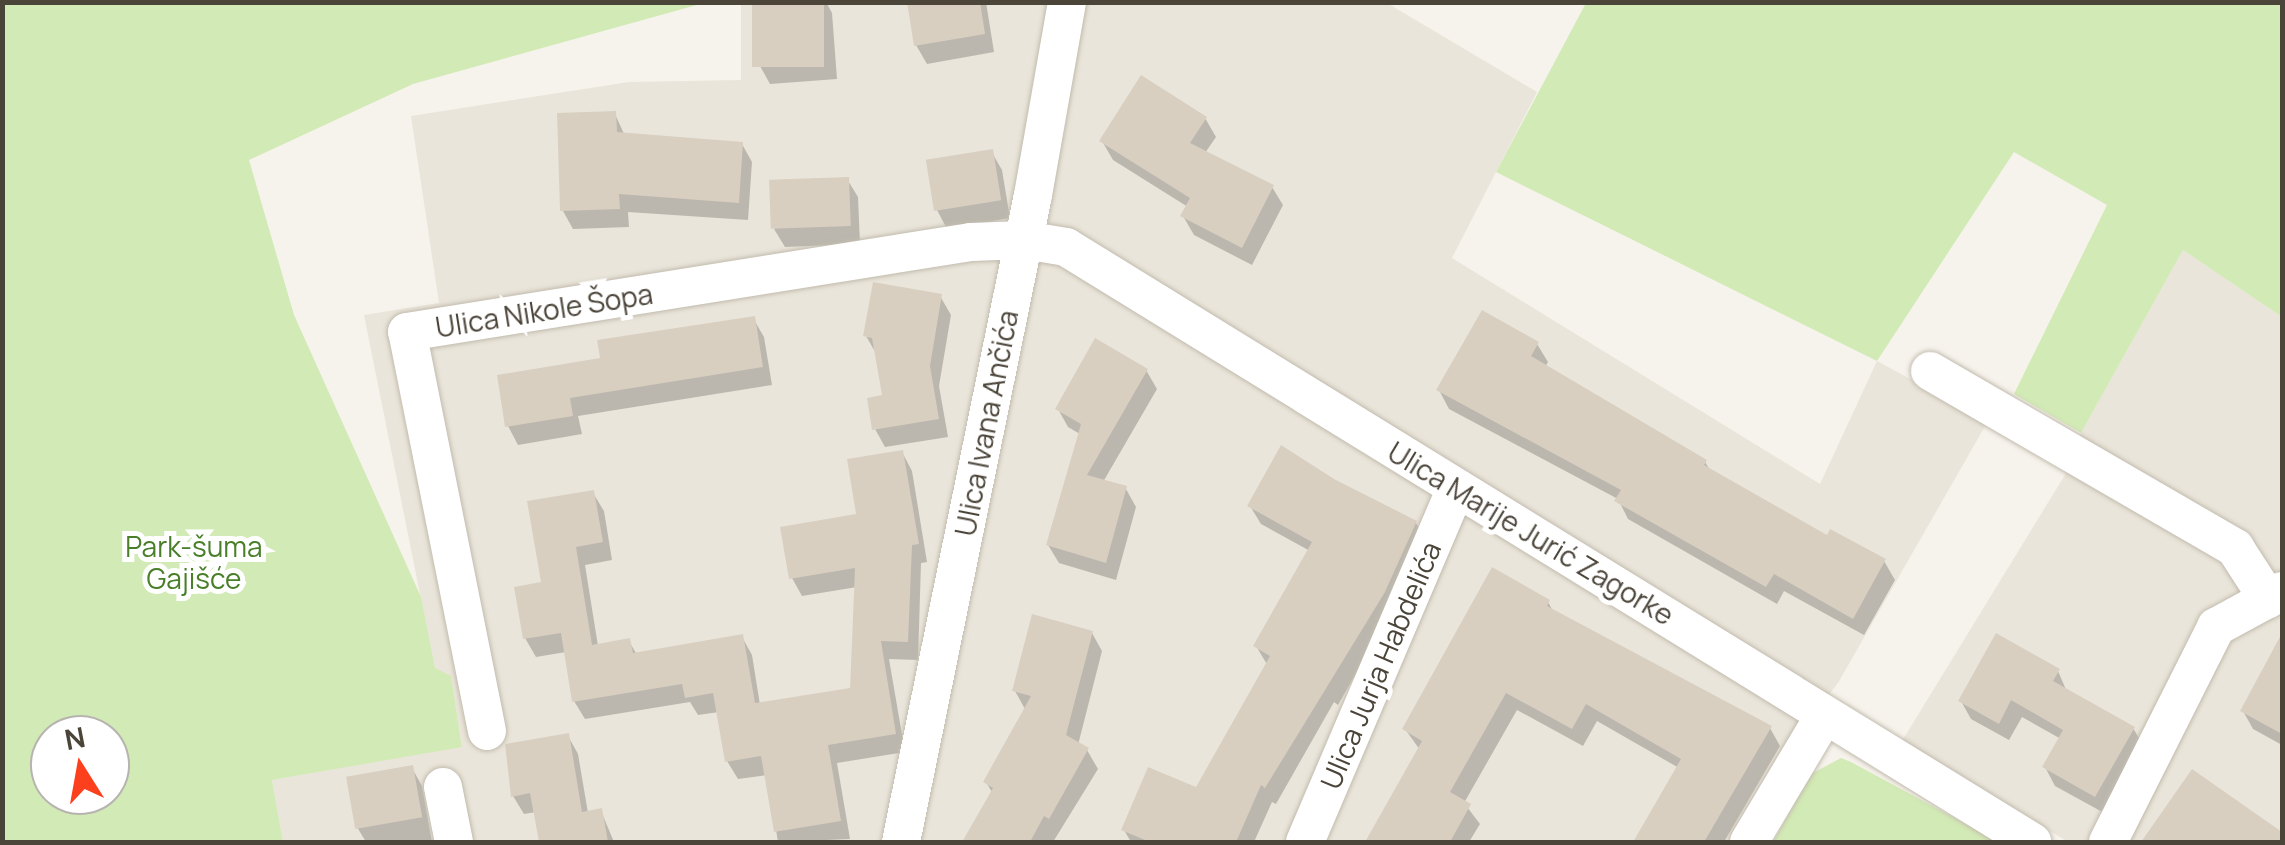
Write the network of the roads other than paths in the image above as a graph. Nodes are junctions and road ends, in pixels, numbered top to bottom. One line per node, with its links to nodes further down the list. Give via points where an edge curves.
1 (1067, 2): 2 (street, Ulica Ivana Ančića)
2 (1024, 240): 4 (street, Ulica Marije Jurić Zagorke, via 1066,248); 7 (street, Ulica Nikole Šopa, via 970,242 407,332); 10 (street, Ulica Ivana Ančića)
3 (1930, 372): 5 (street, via 2235,548)
4 (1456, 488): 6 (street, Ulica Marije Jurić Zagorke); 11 (street, Ulica Jurja Habdelića)
5 (2275, 595): 14 (street, via 2216,627)
6 (1824, 716): 12 (street); 13 (street, Ulica Marije Jurić Zagorke)
7 (487, 731)
8 (443, 787): 9 (street)
9 (454, 842)
10 (901, 842)
11 (1304, 842)
12 (1749, 842)
13 (2032, 842)
14 (2108, 842)

